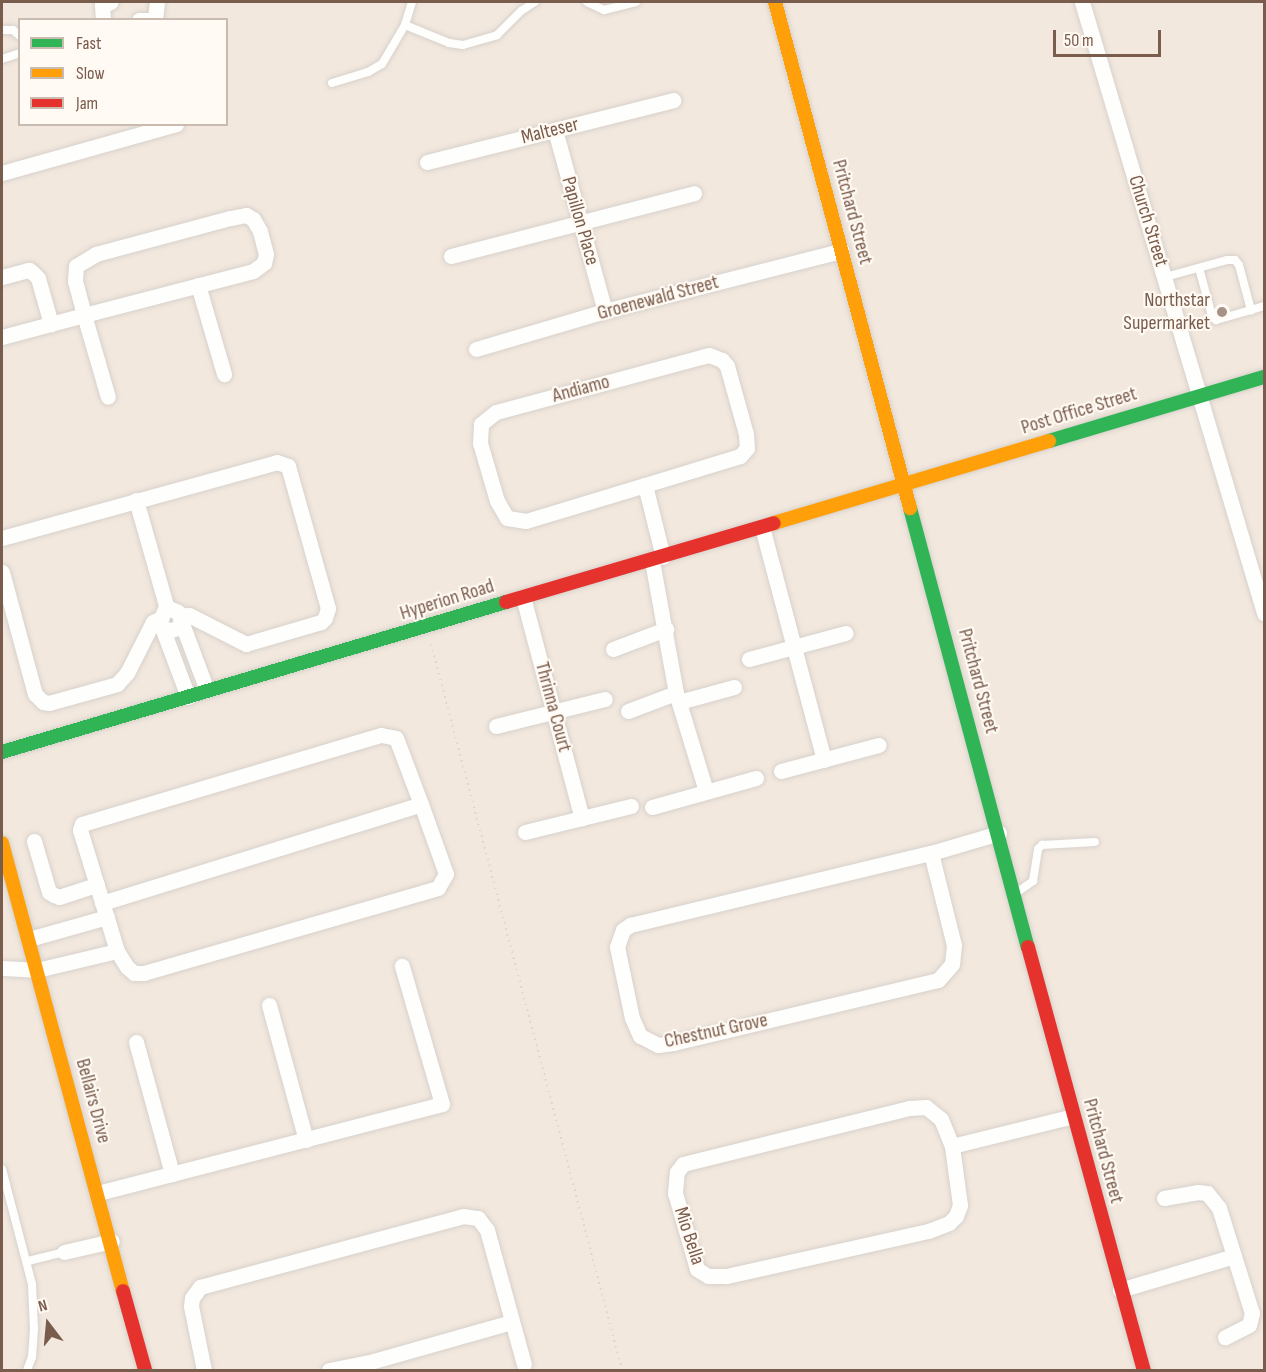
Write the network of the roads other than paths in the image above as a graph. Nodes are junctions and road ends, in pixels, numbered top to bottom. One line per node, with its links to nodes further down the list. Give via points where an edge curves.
1 (111, 2): 9 (street, via 102,5)
2 (157, 2): 10 (street)
3 (412, 2): 11 (lane)
4 (535, 2): 11 (lane, via 497,35 463,45)
5 (587, 2): 6 (lane, via 604,10)
6 (636, 2)
7 (776, 2): 24 (street, Pritchard Street)
8 (1082, 2): 28 (street, Church Street)
9 (103, 18)
10 (153, 18)
11 (405, 25): 16 (lane, via 382,64)
12 (2, 30): 13 (lane)
13 (18, 34)
14 (18, 54): 15 (lane)
15 (2, 59)
16 (332, 83)
17 (673, 100): 19 (street, Malteser)
18 (169, 126): 21 (street)
19 (555, 130): 20 (street, Malteser); 23 (street, Papillon Place)
20 (427, 162)
21 (2, 173)
22 (694, 193): 23 (street)
23 (581, 223): 25 (street); 32 (street, Papillon Place)
24 (841, 250): 32 (street, Groenewald Street); 41 (street, Pritchard Street)
25 (451, 256)
26 (1199, 268): 28 (lane); 31 (lane, via 1235,260); 31 (lane, via 1216,320)
27 (2, 278): 34 (street, via 29,270 33,273 38,278)
28 (1165, 278): 39 (street, Church Street)
29 (198, 285): 33 (street); 33 (street, via 253,271 264,263 261,231 253,219 246,215 230,218 84,260 75,273); 37 (street)
30 (1264, 306): 31 (lane)
31 (1251, 310)
32 (605, 311): 36 (street, Groenewald Street)
33 (84, 315): 34 (street); 40 (street)
34 (51, 324): 35 (street)
35 (2, 337)
36 (476, 349)
37 (224, 375)
38 (1264, 377): 39 (street, Post Office Street)
39 (1200, 395): 41 (street, Post Office Street); 49 (street, Church Street)
40 (108, 397)
41 (904, 484): 44 (street, Hyperion Road); 75 (street, Pritchard Street)
42 (645, 485): 42 (street, Andiamo, via 744,453 746,434 722,360 709,355 678,363 495,412 481,424 480,443 497,501 507,518 526,520); 46 (street)
43 (136, 500): 45 (street); 50 (street); 50 (street, via 277,462 288,466 328,608 321,622 246,644 189,615)
44 (762, 527): 46 (street, Hyperion Road); 53 (street)
45 (2, 538)
46 (658, 559): 48 (street, Hyperion Road); 51 (street)
47 (2, 572): 50 (street, via 35,694 43,702 117,684 127,674 153,622)
48 (523, 597): 57 (street, Hyperion Road); 61 (street, Thrinna Court)
49 (1264, 613)
50 (170, 619): 57 (street); 58 (street)
51 (666, 629): 54 (street); 59 (street)
52 (846, 633): 53 (street)
53 (794, 648): 55 (street); 66 (street)
54 (613, 650)
55 (749, 659)
56 (734, 687): 59 (street)
57 (207, 690): 58 (street, Hyperion Road)
58 (188, 697): 65 (street, Hyperion Road)
59 (678, 697): 62 (street); 69 (street)
60 (606, 699): 61 (street)
61 (554, 711): 63 (street); 73 (street, Thrinna Court)
62 (628, 711)
63 (496, 726)
64 (879, 745): 66 (street)
65 (2, 752)
66 (824, 760): 67 (street)
67 (781, 771)
68 (756, 778): 69 (street)
69 (706, 791): 72 (street)
70 (422, 804): 80 (street, via 396,738 381,735 82,824 80,830); 82 (street); 84 (street, via 446,874 438,888 144,973 134,973)
71 (631, 806): 73 (street)
72 (652, 807)
73 (582, 818): 74 (street)
74 (525, 832)
75 (999, 833): 79 (street, Chestnut Grove); 81 (street, Pritchard Street)
76 (34, 841): 80 (street, via 54,895 59,897)
77 (1095, 842): 81 (lane, via 1042,845 1033,882)
78 (2, 843): 83 (street, Bellairs Drive)
79 (931, 853): 79 (street, Chestnut Grove, via 630,925 623,930 617,947 632,1018 640,1036 658,1045 673,1043 938,980 952,964 954,945)
80 (97, 885): 82 (street)
81 (1014, 894): 90 (street, Pritchard Street)
82 (105, 910): 83 (street); 84 (street)
83 (29, 939): 87 (street, Bellairs Drive)
84 (117, 951): 87 (street)
85 (402, 966): 91 (street, via 442,1104)
86 (2, 968): 87 (street)
87 (37, 970): 95 (street, Bellairs Drive)
88 (269, 1005): 91 (street)
89 (136, 1042): 94 (street)
90 (1073, 1116): 92 (street); 101 (street, Pritchard Street)
91 (306, 1140): 94 (street)
92 (952, 1146): 92 (street, Mio Bella, via 934,1112 918,1107 683,1164 676,1172 675,1182 694,1263 708,1276 726,1276 941,1227 956,1216 960,1205)
93 (2, 1169): 100 (lane)
94 (172, 1174): 95 (street)
95 (98, 1193): 97 (street, Bellairs Drive)
96 (1164, 1198): 99 (street, via 1208,1193 1219,1208)
97 (112, 1241): 98 (street); 106 (street, Bellairs Drive)
98 (64, 1252): 100 (lane)
99 (1234, 1256): 101 (street); 103 (street, via 1252,1313 1249,1325)
100 (28, 1261): 105 (lane, via 34,1329)
101 (1120, 1290): 109 (street, Pritchard Street)
102 (511, 1322): 104 (street); 107 (street, via 483,1221 463,1215 200,1287 191,1306); 108 (street)
103 (1225, 1337)
104 (524, 1364)
105 (27, 1371)
106 (145, 1371)
107 (204, 1371)
108 (329, 1371)
109 (1144, 1371)

